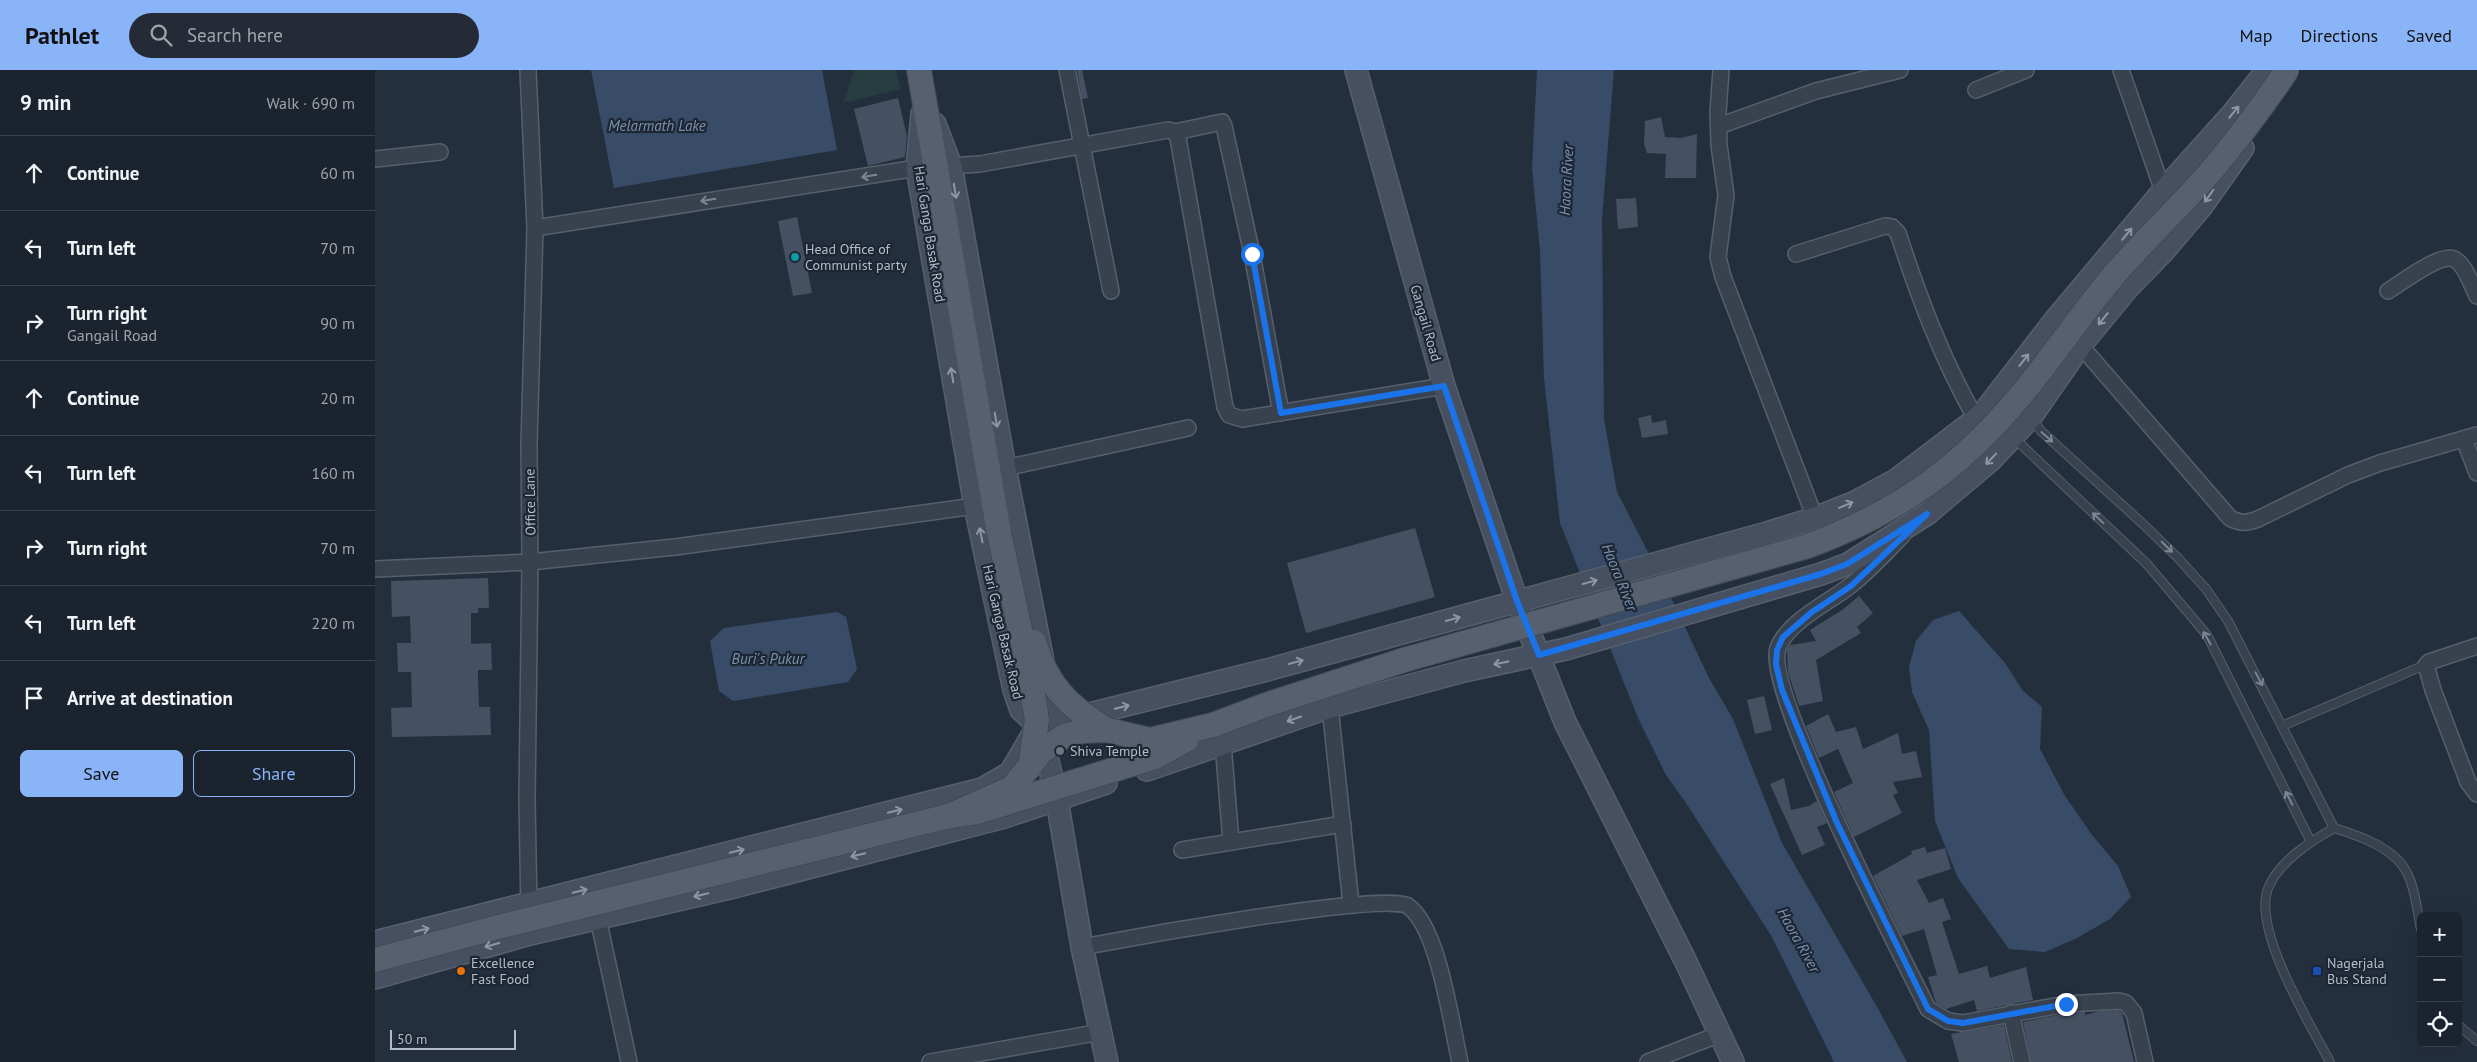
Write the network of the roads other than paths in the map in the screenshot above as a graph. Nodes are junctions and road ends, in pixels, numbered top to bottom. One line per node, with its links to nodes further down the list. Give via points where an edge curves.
1 (528, 70): 20 (street, Office Lane)
2 (919, 70): 18 (main road)
3 (1067, 70): 15 (street)
4 (1356, 70): 27 (street, Gangail Road)
5 (1721, 70): 13 (street)
6 (1900, 70): 13 (street, via 1816,92)
7 (2026, 70): 12 (street)
8 (2121, 70): 19 (street)
9 (2267, 70): 19 (street, one-way to 9)
10 (2287, 70): 51 (main road, bridge, via 2229,149 2103,288 2002,418 1952,467 1898,505 1869,521 1808,546 1404,660 1266,705)
11 (2297, 70): 26 (street, one-way to 26, via 2202,206)
12 (1976, 90)
13 (1719, 126): 39 (street, via 1726,195 1718,257 1723,278)
14 (1175, 132): 15 (street, via 1167,130); 30 (street, via 1225,407 1229,414 1242,420); 30 (street, via 1215,122 1222,122 1224,126 1252,254)
15 (1082, 147): 18 (street, via 980,164); 22 (street)
16 (440, 152): 17 (street)
17 (375, 158)
18 (934, 167): 20 (street, one-way to 20); 35 (street, one-way to 35); 37 (street, Hari Ganga Basak Road, one-way to 18); 40 (main road)
19 (2163, 191): 25 (street, one-way to 19)
20 (535, 228): 41 (street, Office Lane, via 529,445)
21 (1796, 254): 31 (street, via 1885,226 1898,232 1941,353)
22 (1111, 291)
23 (2388, 291): 24 (street, via 2437,261 2448,258 2458,262)
24 (2477, 296)
25 (2055, 320): 26 (street); 28 (street, one-way to 25)
26 (2081, 345): 29 (street); 34 (street, via 2230,518 2237,522 2258,519 2380,463)
27 (1444, 386): 30 (street); 43 (street, Gangail Road)
28 (1999, 392): 29 (lane); 31 (street)
29 (2025, 412): 33 (street); 48 (lane, one-way to 48, via 2041,431 2178,558 2206,589 2229,621)
30 (1281, 413)
31 (1981, 414): 33 (lane); 39 (street, one-way to 31, via 1853,503 1896,480)
32 (1188, 428): 35 (street)
33 (2012, 436): 38 (street, one-way to 38, via 1991,460); 59 (lane, one-way to 33, via 2207,635 2147,564)
34 (2471, 437): 36 (street)
35 (1005, 468): 49 (street, via 1051,702)
36 (2477, 473)
37 (975, 506): 41 (street, via 675,547); 49 (street, Hari Ganga Basak Road, one-way to 37, via 1021,710 1014,690)
38 (1927, 514): 45 (street, via 1847,564 1821,574); 70 (street, via 1851,586 1812,612 1783,637 1777,650 1776,664 1782,690 1837,823 1928,1009 1948,1021 1963,1023)
39 (1815, 518): 43 (street, one-way to 39)
40 (999, 533): 50 (main road, bridge, via 1035,646 1053,687 1079,712); 52 (main road, bridge, via 1037,720)
41 (530, 562): 42 (street); 61 (street, Office Lane)
42 (375, 569)
43 (1517, 601): 45 (street, Gangail Road); 49 (street, one-way to 43, via 1267,670)
44 (2477, 646): 46 (street)
45 (1539, 655): 47 (street, one-way to 47, via 1464,671); 73 (street, Gangail Road, via 1565,722)
46 (2427, 664): 48 (lane); 53 (street, via 2433,690 2469,782)
47 (1330, 707): 51 (street, one-way to 51); 56 (street)
48 (2281, 726): 57 (lane)
49 (1040, 727): 54 (street); 61 (street, one-way to 49, via 982,789 1010,773 1037,727)
50 (1107, 730): 51 (main road, bridge, via 1151,740); 52 (main road, bridge, via 1064,736 1041,752)
51 (1218, 734): 54 (street); 55 (main road, bridge, via 1155,758 977,812); 58 (street)
52 (1030, 767): 55 (main road, bridge, via 1012,788)
53 (2477, 794)
54 (1057, 800): 64 (street, one-way to 64, via 1001,818 734,887); 67 (street)
55 (949, 816): 68 (main road, bridge)
56 (1343, 824): 58 (street); 62 (street)
57 (2334, 828): 59 (lane); 63 (lane, via 2359,836 2397,860 2408,875)
58 (1231, 842): 60 (street)
59 (2311, 842): 83 (lane, via 2275,876 2268,888 2265,913 2277,956)
60 (1182, 850)
61 (529, 904): 65 (street, Office Lane); 66 (street, one-way to 61)
62 (1351, 904): 67 (street); 78 (street, via 1399,902 1423,924 1433,947)
63 (2417, 912)
64 (598, 918): 65 (street); 75 (street)
65 (530, 934): 69 (street, one-way to 69)
66 (375, 942)
67 (1082, 947): 72 (street)
68 (375, 960)
69 (375, 978)
70 (2011, 1013): 81 (street); 82 (street, via 2102,1001 2126,1003 2133,1013)
71 (2462, 1028): 74 (lane)
72 (1101, 1032): 76 (street); 77 (street)
73 (1720, 1034): 79 (street); 80 (street, Gangail Road)
74 (2477, 1041)
75 (629, 1062)
76 (930, 1062)
77 (1107, 1062)
78 (1460, 1062)
79 (1648, 1062)
80 (1733, 1062)
81 (2022, 1062)
82 (2145, 1062)
83 (2330, 1062)

